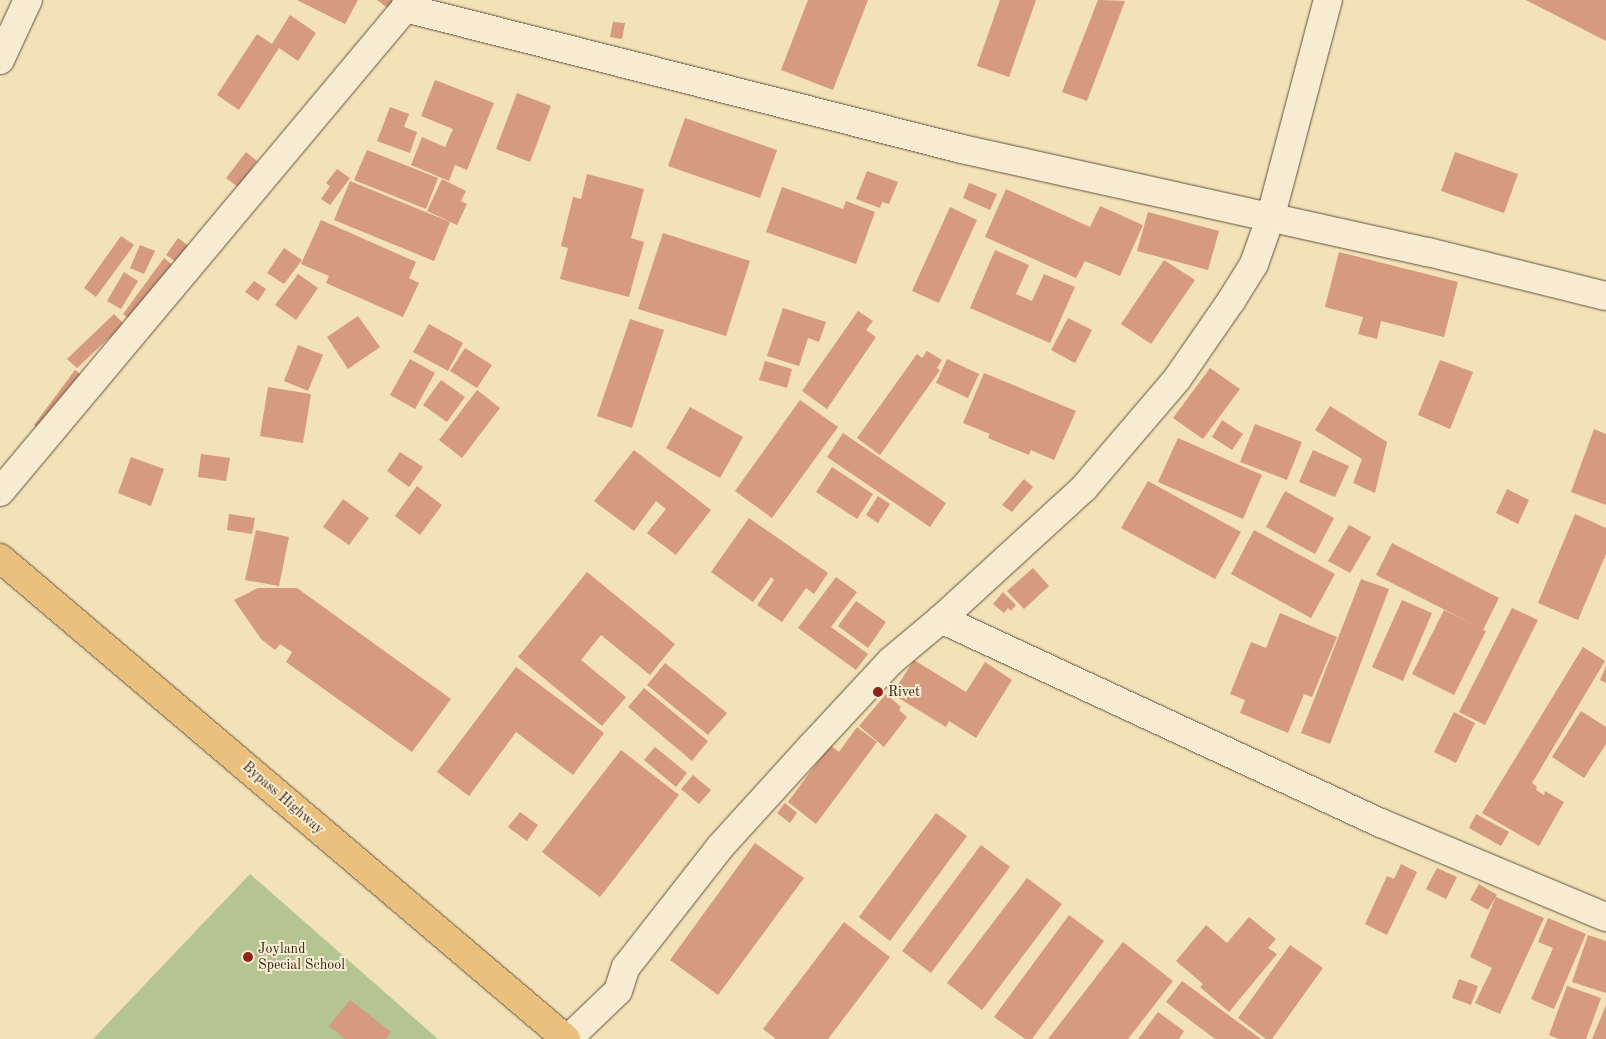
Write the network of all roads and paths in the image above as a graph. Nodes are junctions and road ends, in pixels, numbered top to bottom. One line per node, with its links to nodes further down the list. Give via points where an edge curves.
1 (28, 0): 4 (street)
2 (1328, 0): 5 (street)
3 (408, 4): 5 (street, via 962,149); 7 (street)
4 (0, 60)
5 (1270, 219): 6 (street, via 1428,252); 9 (street, via 1254,264 1177,379 1084,488)
6 (1606, 296)
7 (0, 492)
8 (0, 558): 11 (main road, Bypass Highway)
9 (941, 619): 10 (street, via 1381,823); 11 (street, via 890,661 720,848 626,967 618,991)
10 (1606, 917)
11 (567, 1039)

